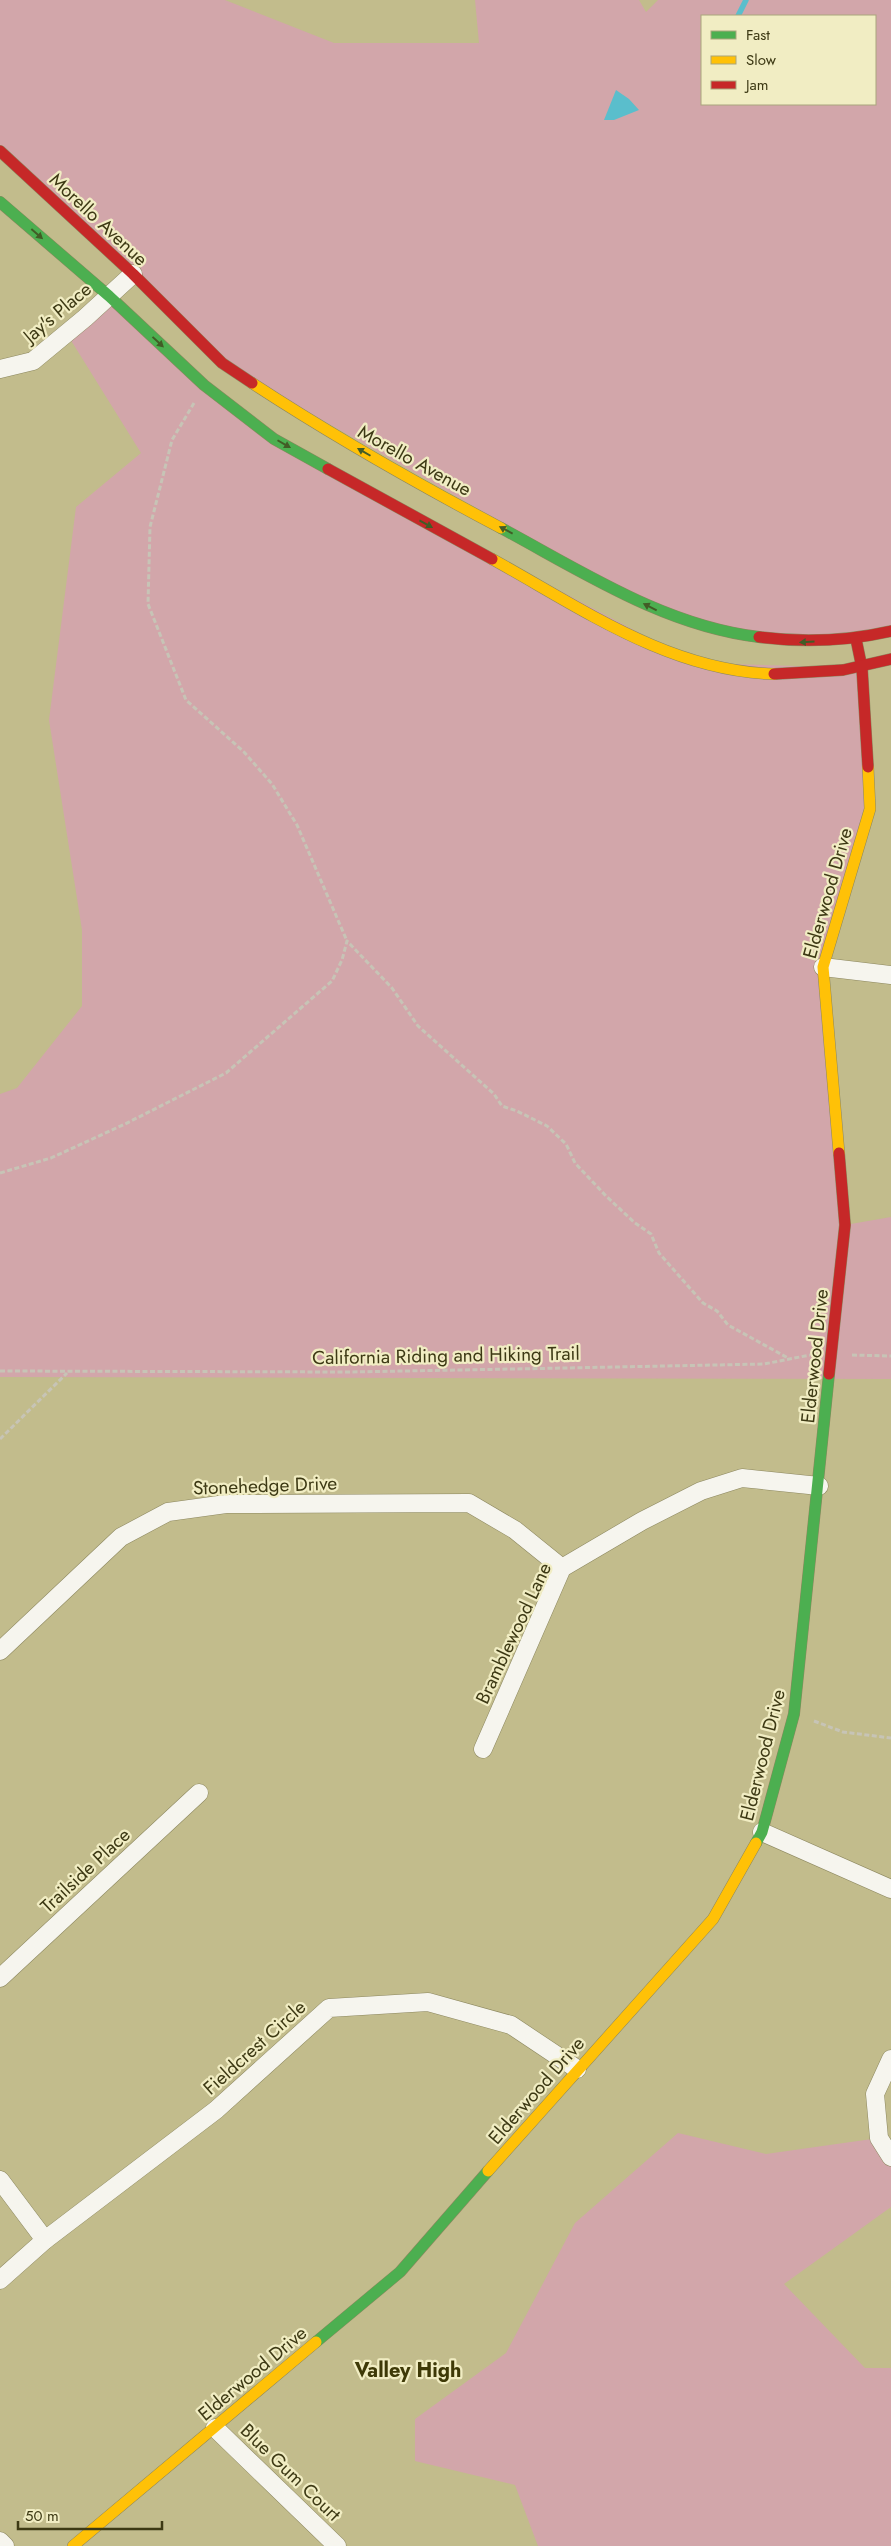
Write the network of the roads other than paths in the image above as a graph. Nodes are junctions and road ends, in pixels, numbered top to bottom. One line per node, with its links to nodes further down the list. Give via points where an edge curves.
1 (0, 151): 3 (street, Morello Avenue)
2 (0, 202): 4 (street, one-way to 4)
3 (133, 274): 4 (street, Jay's Place); 7 (street, Morello Avenue, one-way to 3, via 795,642 740,634 656,610 426,488 307,419 222,363)
4 (109, 296): 5 (street, Jay's Place, via 33,361); 9 (street, one-way to 9, via 204,385 274,439 640,641 696,663 746,672 793,676)
5 (0, 369)
6 (891, 631): 7 (street, Morello Avenue)
7 (856, 639): 9 (street, Elderwood Drive)
8 (891, 659): 9 (street)
9 (862, 668): 10 (street, Elderwood Drive, via 870,809)
10 (823, 967): 11 (street); 12 (street, Elderwood Drive, via 845,1225)
11 (891, 975)
12 (819, 1486): 13 (street, Bramblewood Lane, via 742,1478 701,1491); 17 (street, Elderwood Drive, via 794,1714)
13 (562, 1568): 14 (street, Stonehedge Drive, via 515,1530 469,1503 226,1504 168,1512 121,1538); 15 (street, Bramblewood Lane)
14 (0, 1651)
15 (483, 1748)
16 (199, 1793): 19 (street, Trailside Place)
17 (762, 1832): 18 (street); 21 (street, Elderwood Drive, via 713,1920)
18 (891, 1889)
19 (0, 1978)
20 (891, 2059): 22 (street, via 875,2094 879,2138)
21 (578, 2069): 24 (street, Fieldcrest Circle, via 511,2025 428,2002 329,2008 216,2110); 26 (street, Elderwood Drive, via 400,2272)
22 (891, 2156)
23 (0, 2180): 24 (street)
24 (45, 2240): 25 (street, Fieldcrest Circle)
25 (0, 2280)
26 (215, 2428): 29 (street, Elderwood Drive); 30 (street, Blue Gum Court)
27 (0, 2541): 28 (street)
28 (5, 2546)
29 (73, 2546)
30 (336, 2546)

